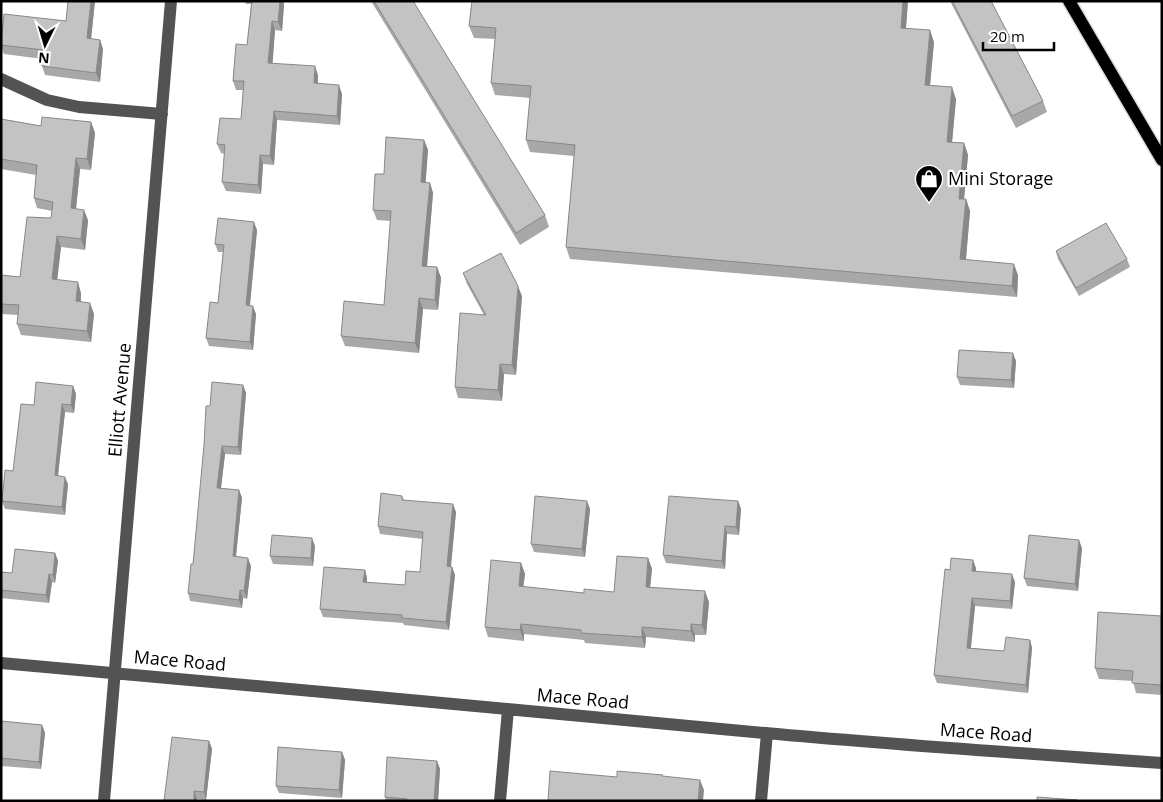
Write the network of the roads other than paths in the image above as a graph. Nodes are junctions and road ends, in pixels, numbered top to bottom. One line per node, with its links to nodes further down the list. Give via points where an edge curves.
1 (171, 1): 4 (street, Elliott Avenue)
2 (1069, 1): 5 (main road)
3 (1, 79): 4 (street, via 55,102)
4 (162, 114): 7 (street, Elliott Avenue)
5 (1162, 160)
6 (1, 663): 7 (street, Mace Road)
7 (116, 672): 8 (street, Mace Road); 11 (street, Elliott Avenue)
8 (508, 710): 9 (street, Mace Road); 12 (street)
9 (766, 733): 10 (street, Mace Road); 13 (street)
10 (1162, 763)
11 (104, 801)
12 (500, 801)
13 (761, 801)

